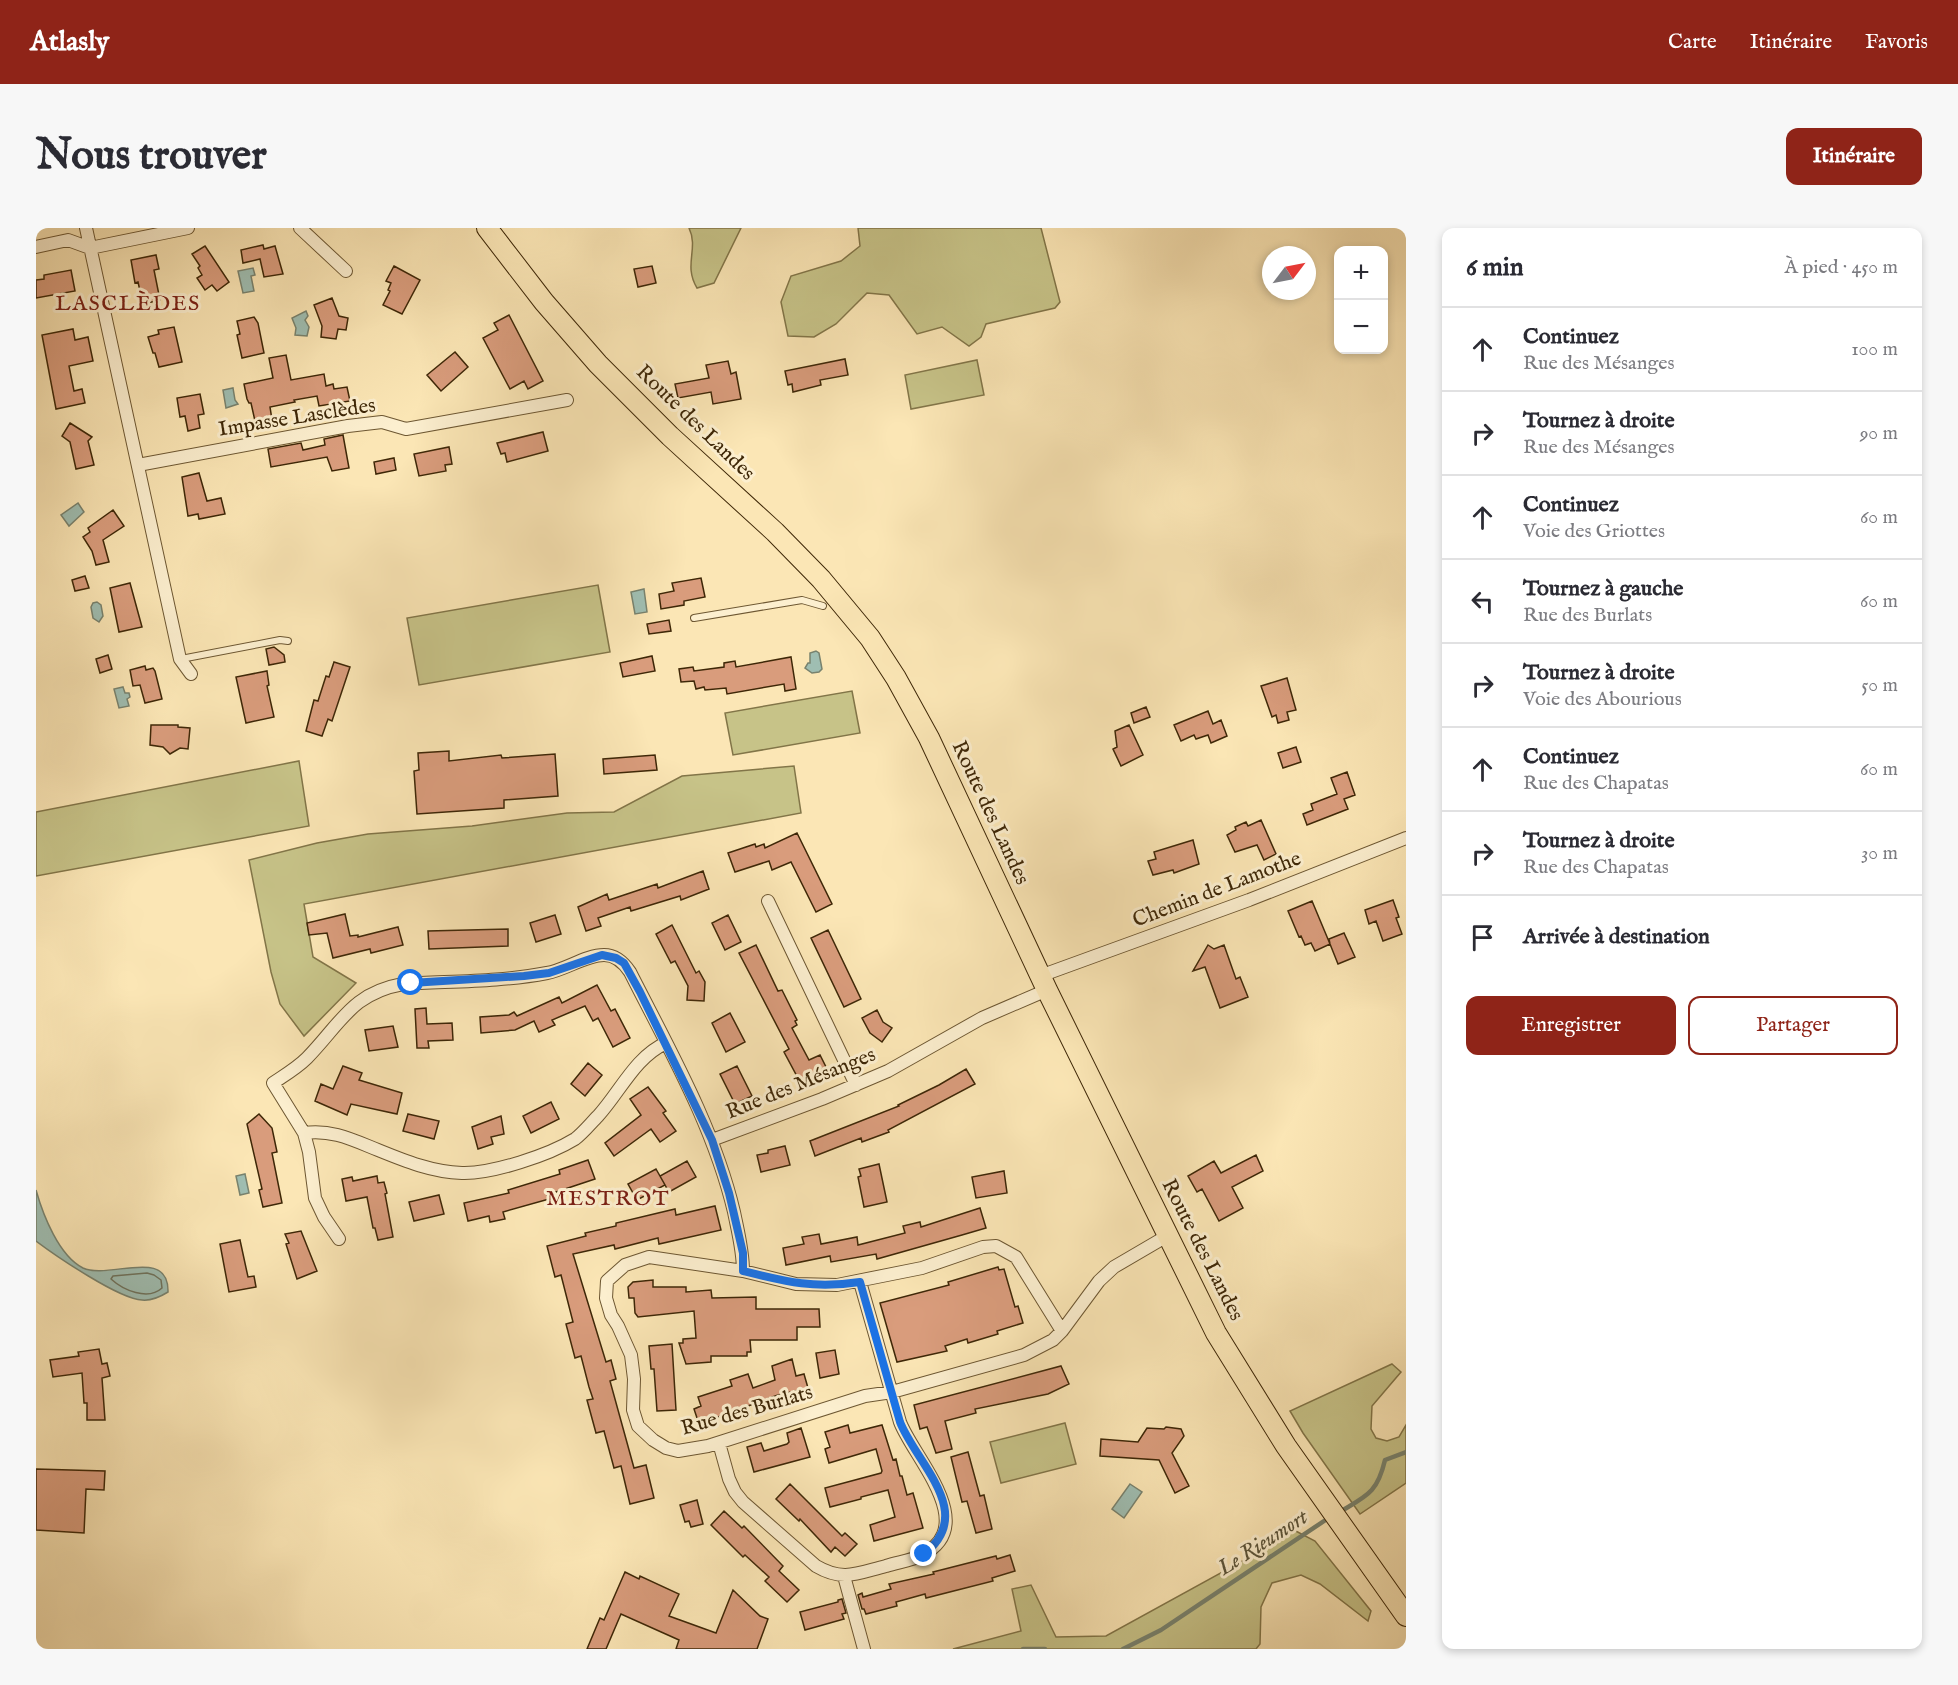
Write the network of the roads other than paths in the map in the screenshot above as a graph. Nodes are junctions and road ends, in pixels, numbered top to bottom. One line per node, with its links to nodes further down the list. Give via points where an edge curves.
1 (86, 228): 6 (street)
2 (188, 228): 6 (street)
3 (300, 228): 7 (street)
4 (487, 228): 17 (main road, Route des Landes, via 598,364 775,532 870,638 929,738)
5 (36, 247): 6 (street, via 68,240)
6 (90, 248): 9 (street)
7 (346, 271)
8 (567, 400): 9 (street, Impasse Lasclèdes, via 406,429 382,422 348,426)
9 (138, 465): 13 (street)
10 (823, 606): 11 (lane, via 802,600)
11 (694, 618)
12 (288, 641): 13 (lane)
13 (180, 659): 14 (street)
14 (190, 674)
15 (1406, 838): 17 (street, Chemin de Lamothe)
16 (768, 901): 19 (street)
17 (1043, 983): 19 (street, Rue des Mésanges, via 888,1071); 22 (main road, Route des Landes)
18 (666, 1043): 20 (street, via 642,1059 576,1138 500,1168 477,1173 442,1172 340,1134); 20 (street, Rue des Mésanges, via 624,963 602,955 549,973 387,987 356,1004 306,1058 273,1083); 21 (street, Rue des Mésanges)
19 (856, 1085): 21 (street, Rue des Mésanges)
20 (304, 1133): 23 (street, via 315,1198)
21 (712, 1140): 24 (street, via 732,1203)
22 (1167, 1236): 26 (street, Rue des Burlats, via 1114,1267); 30 (main road, Route des Landes, via 1216,1333 1286,1446)
23 (339, 1239)
24 (743, 1271): 25 (street, Rue des Burlats, via 796,1284 837,1286); 28 (street, Rue des Burlats, via 649,1257 625,1265 607,1281 611,1315 631,1355 633,1410 638,1426 652,1440 678,1451)
25 (860, 1282): 26 (street, Rue des Burlats, via 996,1246 1016,1257); 27 (street)
26 (1062, 1331): 27 (street, Rue des Burlats, via 1024,1355)
27 (892, 1392): 28 (street, Rue des Burlats, via 865,1396); 29 (street, via 905,1435 938,1486 945,1526 924,1554)
28 (718, 1443): 29 (street, via 729,1479 743,1502 816,1566)
29 (844, 1576): 31 (street)
30 (1406, 1616)
31 (864, 1649)

